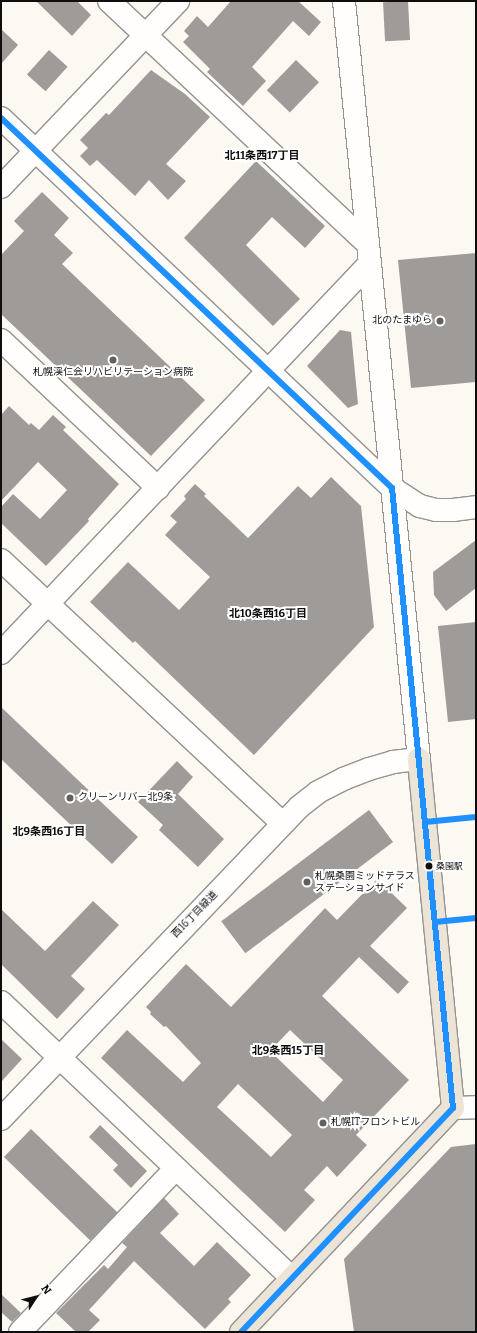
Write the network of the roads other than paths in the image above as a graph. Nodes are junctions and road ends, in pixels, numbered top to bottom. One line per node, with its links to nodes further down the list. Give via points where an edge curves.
1 (109, 1): 4 (street)
2 (178, 1): 4 (street)
3 (344, 1): 8 (street)
4 (145, 36): 6 (street); 8 (street)
5 (1, 118): 6 (street)
6 (35, 151): 7 (street); 10 (street)
7 (1, 187)
8 (369, 254): 10 (street); 12 (street)
9 (1, 340): 11 (street)
10 (268, 372): 11 (street); 12 (street)
11 (158, 488): 15 (street)
12 (392, 488): 13 (street, via 423,507 448,510); 17 (street)
13 (476, 507)
14 (1, 560): 15 (street)
15 (47, 604): 16 (street); 18 (street)
16 (1, 653)
17 (419, 759): 18 (street, 西16丁目緑道, via 393,762 343,779 318,792); 22 (main road)
18 (282, 823): 20 (street, 西16丁目緑道)
19 (1, 1002): 20 (street)
20 (59, 1058): 23 (street, 西16丁目緑道); 24 (street)
21 (476, 1107): 22 (street)
22 (453, 1108): 25 (main road)
23 (1, 1119)
24 (176, 1168): 25 (street); 26 (street)
25 (292, 1278): 27 (main road)
26 (20, 1332)
27 (241, 1332)

